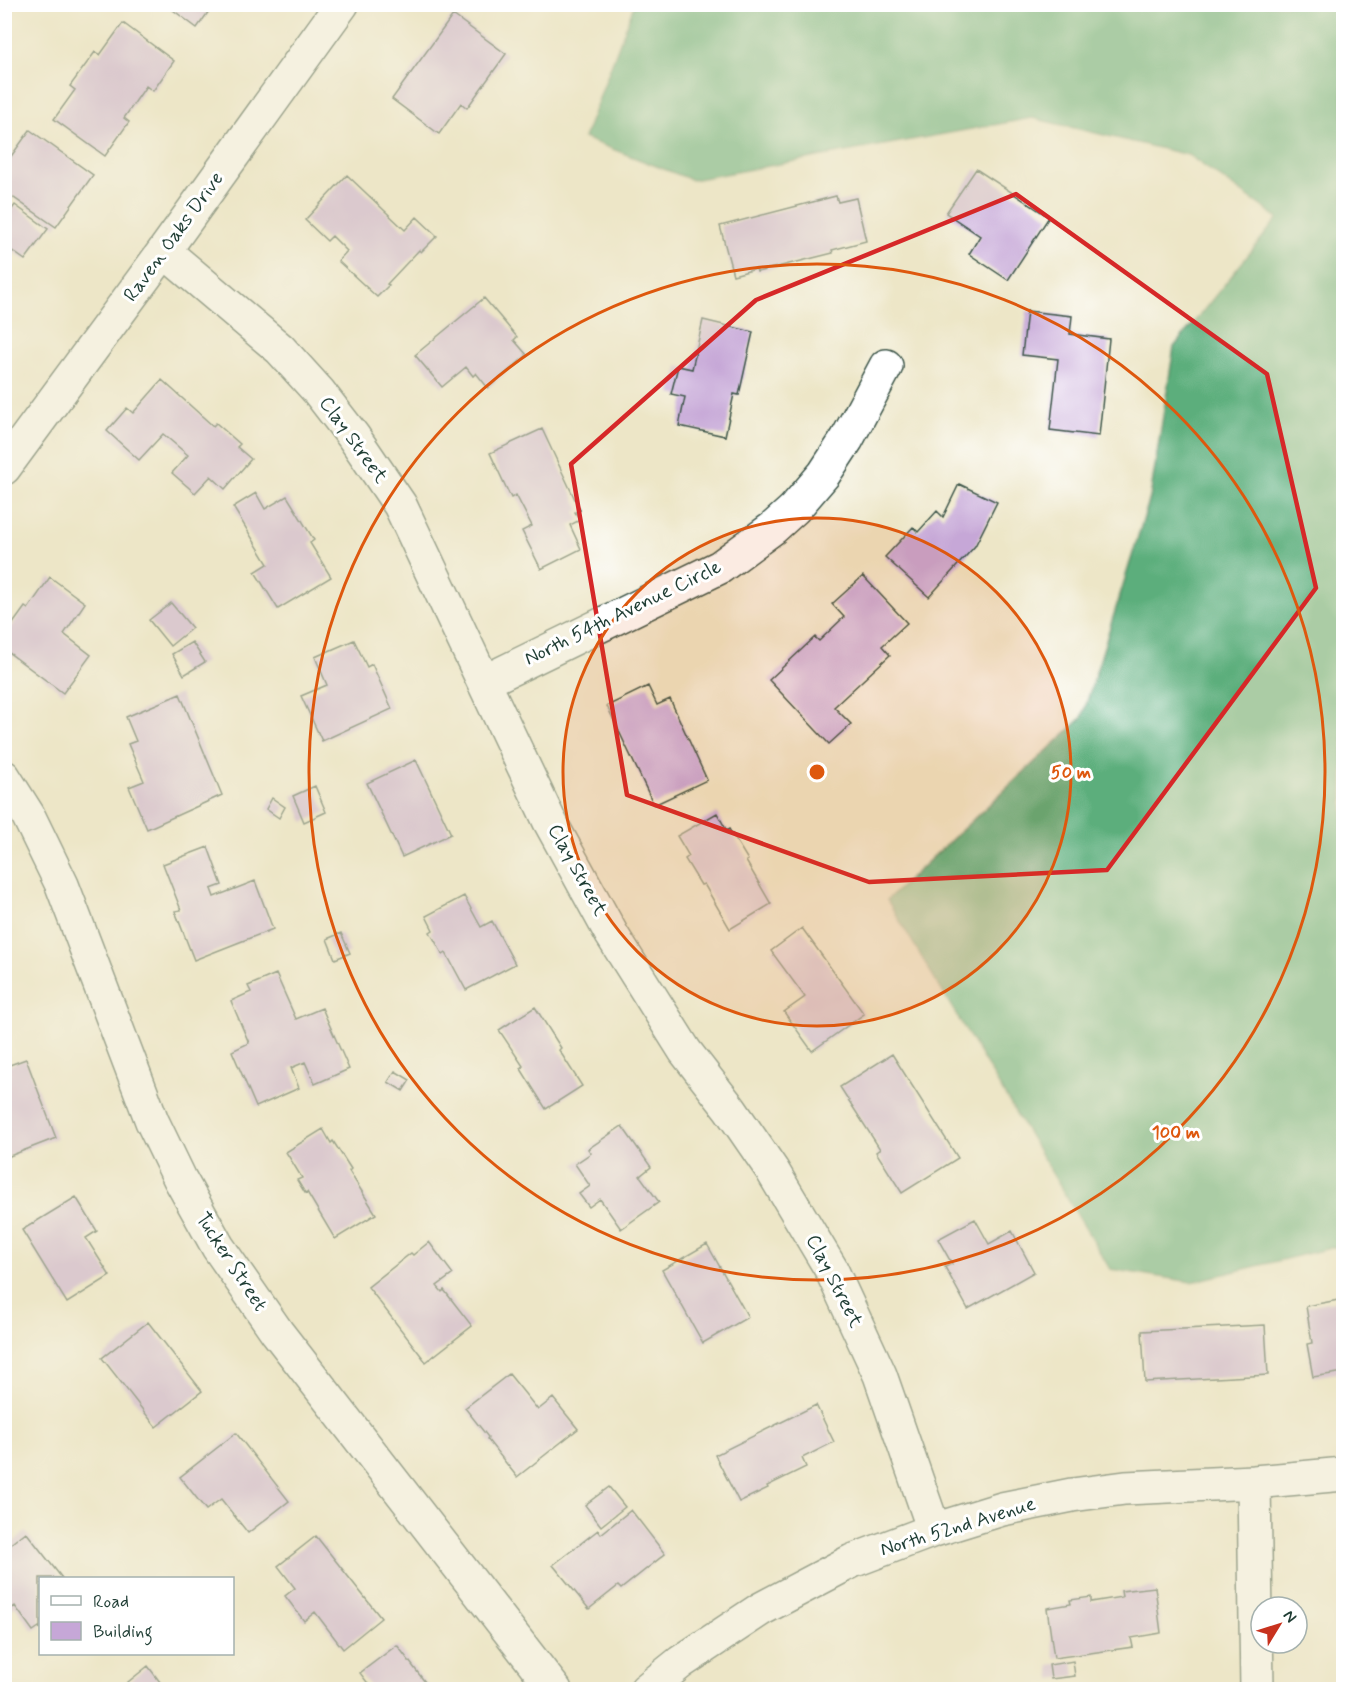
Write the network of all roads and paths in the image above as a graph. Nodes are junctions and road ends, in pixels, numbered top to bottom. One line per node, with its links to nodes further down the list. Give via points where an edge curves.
1 (342, 4): 2 (street, Raven Oaks Drive)
2 (164, 251): 4 (street, Raven Oaks Drive); 5 (street, Clay Street, via 280,349 353,436 400,505)
3 (886, 366): 5 (street, North 54th Avenue Circle, via 824,474 773,528 720,567)
4 (4, 468)
5 (484, 681): 9 (street, Clay Street, via 549,820 612,935 685,1052 772,1170 831,1269 880,1375)
6 (4, 777): 10 (street, Tucker Street, via 28,815 62,885 152,1121 218,1247 277,1332)
7 (1344, 1474): 8 (street, North 52nd Avenue)
8 (1254, 1482): 9 (street, North 52nd Avenue, via 1125,1488 1072,1495 1002,1509); 12 (street)
9 (934, 1530): 11 (street, North 52nd Avenue, via 852,1561 762,1609)
10 (555, 1689)
11 (646, 1689)
12 (1257, 1689)

